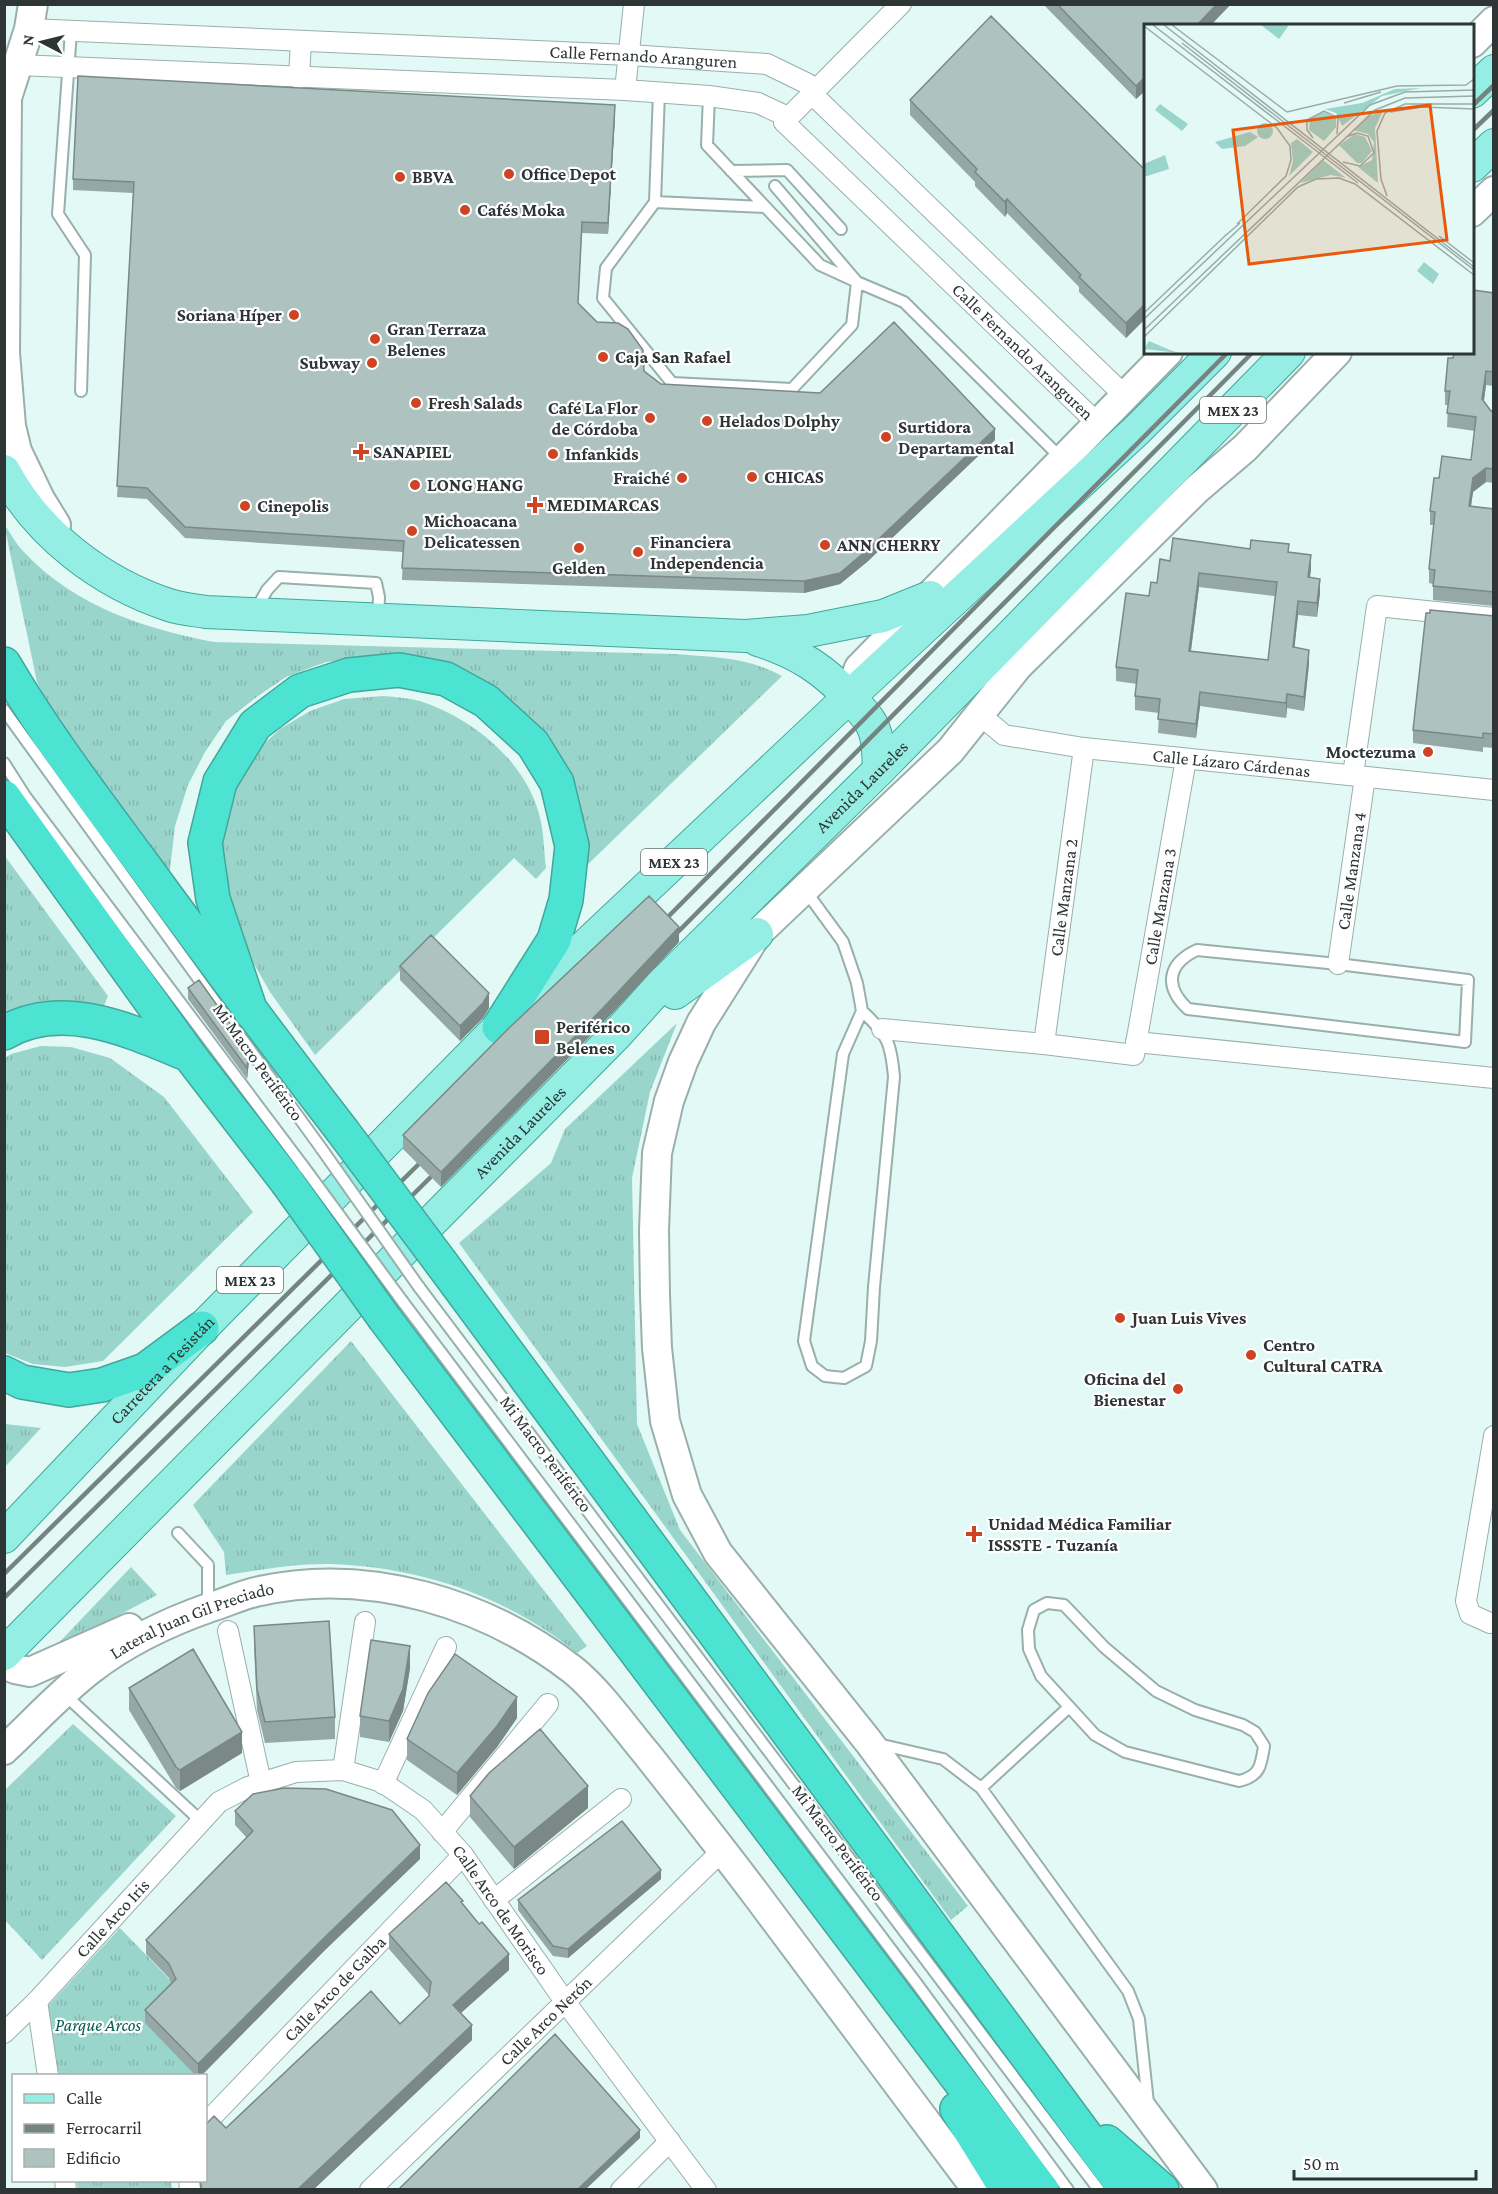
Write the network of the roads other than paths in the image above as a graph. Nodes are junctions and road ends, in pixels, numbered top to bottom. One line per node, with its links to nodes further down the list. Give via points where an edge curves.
1 (634, 4): 8 (street)
2 (901, 4): 16 (street)
3 (31, 17): 5 (street, Calle Fernando Aranguren); 9 (main road)
4 (1494, 21): 7 (main road)
5 (71, 31): 6 (street, Calle Fernando Aranguren); 10 (lane)
6 (301, 41): 8 (street, Calle Fernando Aranguren); 12 (street)
7 (1474, 42)
8 (629, 55): 13 (street); 16 (street, Calle Fernando Aranguren, via 767,64 808,84)
9 (17, 65): 10 (street, Calle Fernando Aranguren); 38 (main road, via 7,98 5,353 11,426 27,475 53,521)
10 (69, 68): 12 (street, Calle Fernando Aranguren); 33 (lane, via 58,214 85,255)
11 (1494, 71): 14 (main road)
12 (299, 78): 13 (street, Calle Fernando Aranguren)
13 (625, 90): 15 (street, Calle Fernando Aranguren)
14 (1474, 91)
15 (659, 92): 17 (street, Calle Fernando Aranguren); 24 (lane)
16 (811, 93): 18 (street); 34 (street, Calle Fernando Aranguren)
17 (709, 96): 18 (street, Calle Fernando Aranguren, via 758,103 788,117); 21 (lane, via 707,145)
18 (784, 122): 35 (street, Calle Fernando Aranguren)
19 (1494, 145): 20 (main road)
20 (1474, 165)
21 (731, 171): 25 (lane); 27 (lane, via 788,170)
22 (775, 186): 28 (lane)
23 (1494, 191): 26 (main road)
24 (655, 202): 25 (lane); 28 (lane, via 606,268 603,298 672,382 792,389 852,325)
25 (765, 207): 28 (lane, via 820,265)
26 (1474, 211)
27 (841, 229)
28 (857, 282): 36 (lane, via 904,302)
29 (1166, 354): 34 (main road)
30 (1213, 354): 43 (main road, MEX 23, via 1137,430)
31 (1287, 354): 49 (main road, Avenida Laureles / MEX 23)
32 (1335, 354): 45 (main road, Avenida Laureles, via 1245,448 1197,489 1018,666)
33 (81, 391)
34 (1125, 396): 35 (main road)
35 (1097, 423): 36 (main road)
36 (1062, 459): 39 (main road)
37 (4, 471): 38 (main road, via 44,526)
38 (113, 580): 41 (main road, via 171,606 206,612)
39 (930, 597): 41 (main road, via 882,616 838,626); 43 (main road, via 859,668)
40 (1494, 618): 50 (street, Calle Manzana 4, via 1377,606)
41 (745, 636): 43 (main road, via 801,657)
42 (4, 664): 57 (highway, via 80,779)
43 (849, 697): 49 (main road, via 870,721 878,744); 58 (main road, MEX 23)
44 (4, 710): 66 (lane, Mi Macro Periférico)
45 (979, 714): 46 (street, Calle Lázaro Cárdenas, via 1004,735); 53 (main road, Avenida Laureles, via 950,751)
46 (1084, 748): 47 (street, Calle Lázaro Cárdenas); 62 (street, Calle Manzana 2)
47 (1186, 759): 50 (street, Calle Lázaro Cárdenas); 63 (street, Calle Manzana 3)
48 (4, 763): 67 (lane, Mi Macro Periférico)
49 (879, 770): 61 (main road, Avenida Laureles / MEX 23)
50 (1359, 776): 51 (street, Calle Lázaro Cárdenas); 55 (street, Calle Manzana 4)
51 (1494, 790)
52 (4, 797): 64 (highway)
53 (803, 888): 54 (main road, Avenida Laureles); 56 (lane, via 843,942)
54 (757, 934): 61 (main road); 84 (main road, Avenida Laureles, via 701,1023 683,1062 657,1153 655,1294 665,1421 687,1495 717,1553)
55 (1338, 964): 55 (lane, via 1197,950 1183,956 1174,969 1172,984 1177,999 1188,1009 1465,1042 1468,980)
56 (862, 1011): 59 (lane); 59 (lane, via 843,1054 804,1341 812,1366 825,1376 844,1378 866,1366 872,1341 894,1077 892,1053)
57 (251, 1012): 58 (highway, via 211,888 205,843 220,782 255,725 300,691 349,675 399,670 446,679 486,701 533,744 557,783 572,846 566,900 554,940); 66 (highway)
58 (499, 1027): 69 (main road, Carretera a Tesistán / MEX 23)
59 (882, 1029): 62 (street)
60 (4, 1033): 64 (highway, via 42,1020 94,1021 131,1031)
61 (615, 1035): 79 (main road, Avenida Laureles / MEX 23)
62 (1044, 1044): 63 (street)
63 (1135, 1049): 65 (street)
64 (190, 1056): 67 (highway)
65 (1494, 1078)
66 (331, 1139): 102 (highway, bridge, via 442,1264); 113 (lane, Mi Macro Periférico, bridge, via 419,1287)
67 (295, 1174): 68 (highway, bridge)
68 (394, 1311): 97 (highway); 112 (lane, Mi Macro Periférico, via 910,1975)
69 (202, 1328): 70 (highway, via 145,1370 102,1385 69,1390 22,1382); 73 (main road, Carretera a Tesistán / MEX 23)
70 (4, 1373)
71 (1494, 1436): 76 (street, via 1466,1601 1470,1614)
72 (178, 1533): 74 (lane, via 208,1565)
73 (4, 1537)
74 (197, 1612): 80 (main road, via 154,1617 30,1672); 81 (main road, Lateral Juan Gil Preciado, via 147,1634 91,1669); 94 (main road, Lateral Juan Gil Preciado, via 259,1591 321,1583 370,1585 462,1608 510,1630 575,1672 616,1716)
75 (365, 1622): 86 (street)
76 (1494, 1623)
77 (228, 1631): 87 (street)
78 (446, 1647): 88 (street)
79 (4, 1654)
80 (4, 1664)
81 (63, 1694): 85 (main road, Lateral Juan Gil Preciado); 92 (lane)
82 (548, 1704): 93 (street)
83 (1068, 1708): 83 (lane, via 1041,1676 1029,1649 1028,1630 1034,1610 1047,1603 1064,1605 1104,1647 1156,1691 1255,1732 1264,1746 1261,1765 1252,1778 1239,1781 1125,1752 1095,1735); 89 (lane)
84 (868, 1741): 89 (lane, via 943,1760); 103 (main road, Avenida Laureles)
85 (4, 1750)
86 (343, 1770): 87 (street, Calle Arco de Morisco, via 296,1772); 88 (street, Calle Arco de Morisco)
87 (261, 1783): 91 (street, Calle Arco de Morisco)
88 (383, 1784): 93 (street, Calle Arco de Morisco, via 423,1810)
89 (981, 1788): 103 (lane, via 1128,1991 1139,2019)
90 (621, 1798): 96 (street)
91 (219, 1802): 92 (street, Calle Arco Iris)
92 (202, 1821): 98 (street, Calle Arco Iris)
93 (442, 1832): 95 (street, Calle Arco de Morisco)
94 (723, 1850): 99 (street, Calle Arco Nerón); 109 (main road, Lateral Juan Gil Preciado)
95 (463, 1855): 96 (street, Calle Arco de Morisco); 104 (street, Calle Arco de Galba)
96 (494, 1900): 99 (street, Calle Arco de Morisco)
97 (852, 1940): 110 (highway); 111 (highway)
98 (37, 2001): 100 (street, Calle Arco Iris); 101 (street)
99 (566, 2003): 105 (street, Calle Arco de Morisco); 106 (street, Calle Arco Nerón)
100 (4, 2033)
101 (48, 2074)
102 (1058, 2100): 114 (highway); 115 (highway)
103 (1151, 2121): 116 (main road, Avenida Laureles)
104 (207, 2122)
105 (670, 2141): 107 (street); 108 (street, Calle Arco de Morisco)
106 (370, 2190)
107 (621, 2190)
108 (706, 2190)
109 (977, 2190)
110 (1007, 2190)
111 (1042, 2190)
112 (1068, 2190)
113 (1099, 2190)
114 (1126, 2190)
115 (1162, 2190)
116 (1203, 2190)

